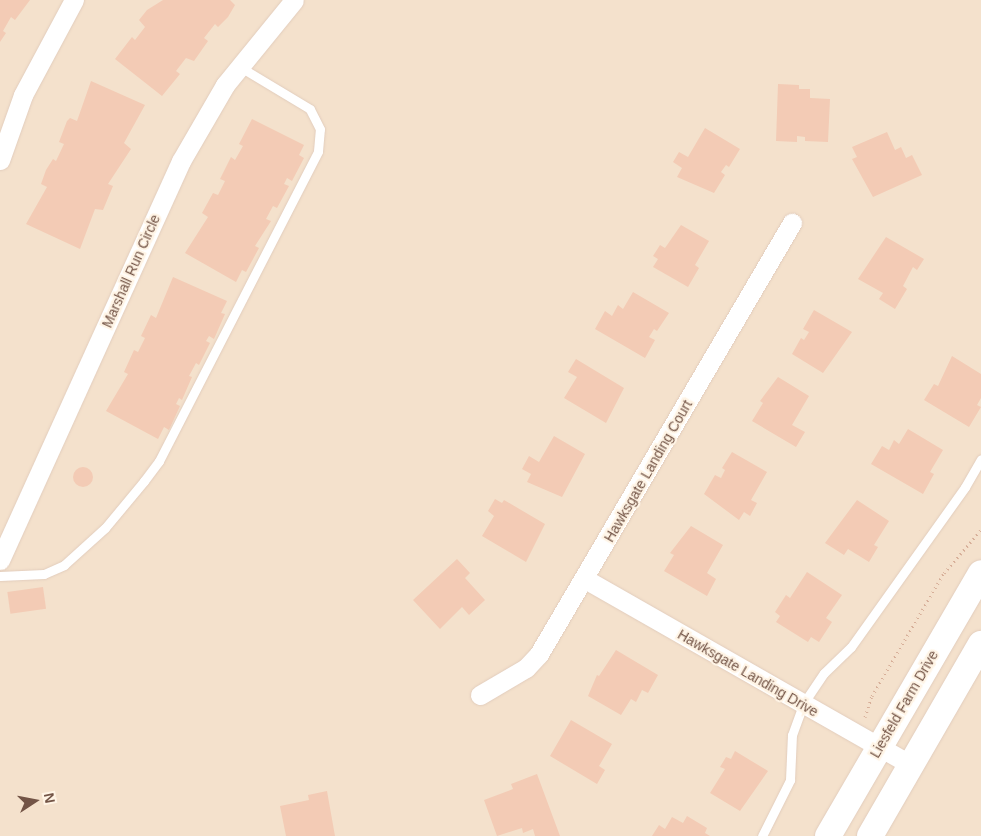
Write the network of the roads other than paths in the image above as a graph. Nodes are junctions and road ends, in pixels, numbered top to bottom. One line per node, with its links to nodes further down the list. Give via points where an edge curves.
1 (74, 0): 4 (street, via 23,95)
2 (294, 0): 3 (street, Marshall Run Circle)
3 (240, 67): 7 (street, Marshall Run Circle, via 202,121 181,161); 9 (lane, via 310,110 320,129 318,152 159,460 144,481 105,528 64,565 44,574)
4 (0, 160)
5 (792, 224): 10 (street, Hawksgate Landing Court)
6 (981, 459): 13 (lane, via 965,487 851,647 824,673)
7 (0, 560)
8 (981, 572): 14 (street, Liesfeld Farm Drive)
9 (0, 576)
10 (585, 579): 12 (street, Hawksgate Landing Court, via 539,654 526,668); 13 (street, Hawksgate Landing Drive)
11 (981, 644): 15 (street)
12 (480, 695)
13 (803, 704): 14 (street, Hawksgate Landing Drive); 16 (lane, via 792,734 790,780)
14 (869, 742): 15 (street, Hawksgate Landing Drive); 17 (street, Liesfeld Farm Drive)
15 (911, 765): 18 (street)
16 (762, 836)
17 (828, 836)
18 (870, 836)

